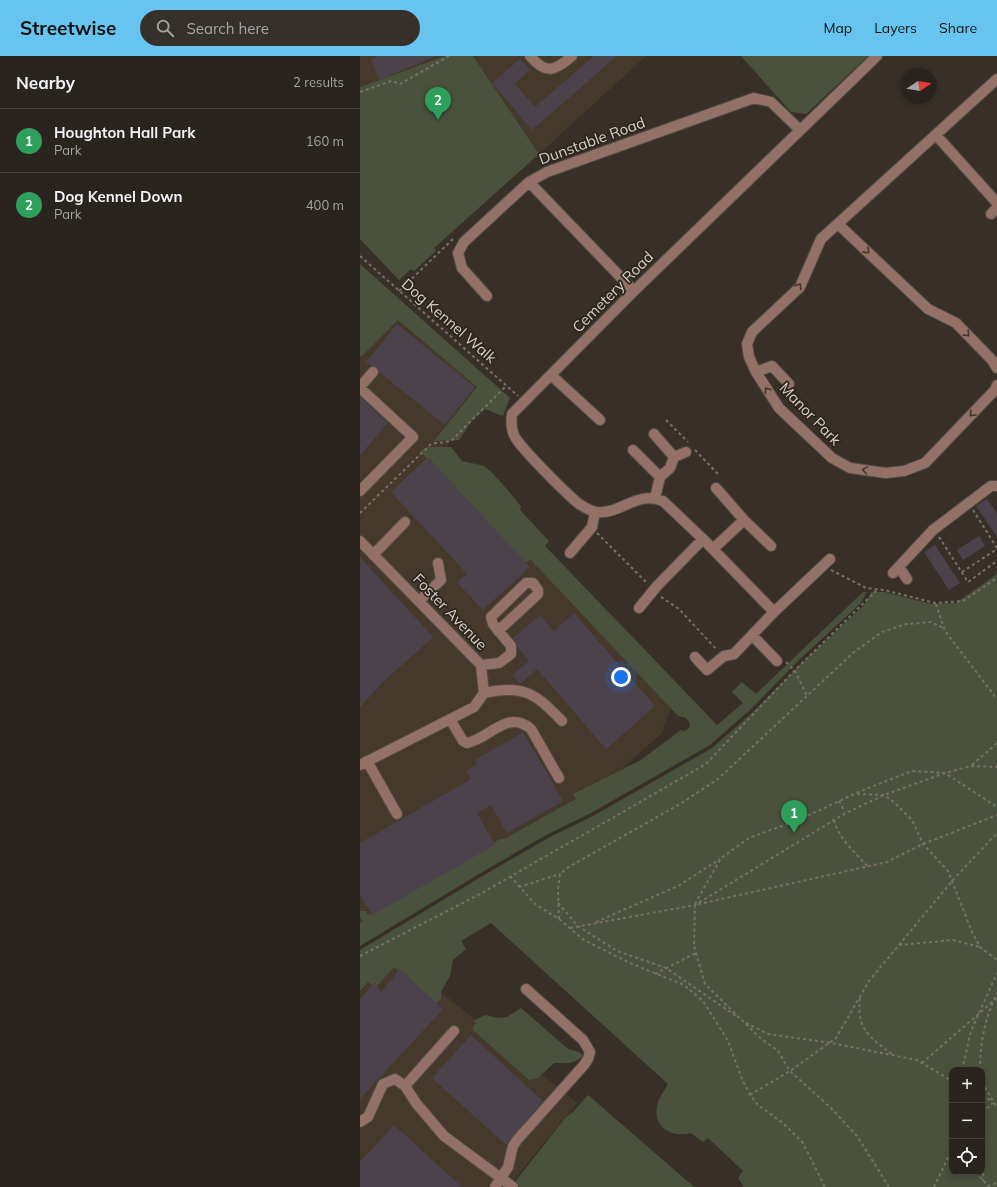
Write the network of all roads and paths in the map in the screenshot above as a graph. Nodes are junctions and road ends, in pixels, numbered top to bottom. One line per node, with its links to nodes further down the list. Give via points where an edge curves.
1 (448, 56): 6 (path, via 400,84 391,81)
2 (530, 56): 3 (street, via 538,65 548,69 561,66)
3 (572, 56)
4 (877, 56): 7 (street, Cemetery Road)
5 (997, 79): 8 (street, Manor Park)
6 (360, 92)
7 (800, 130): 9 (street, Dunstable Road, via 771,102 754,98 547,172); 15 (street, Cemetery Road)
8 (936, 135): 10 (street); 11 (street, Manor Park)
9 (529, 182): 15 (street, Dunstable Road); 16 (street, via 464,242 458,253 462,268)
10 (997, 203)
11 (839, 225): 17 (street, one-way to 17, via 928,309 956,323); 19 (street, Manor Park, one-way to 11, via 748,357 748,344 752,332 800,287 821,240)
12 (455, 237): 14 (path)
13 (360, 256): 14 (path, Dog Kennel Walk)
14 (399, 291): 23 (path, Dog Kennel Walk)
15 (634, 291): 20 (street, Cemetery Road)
16 (487, 296)
17 (997, 368)
18 (373, 372): 24 (street)
19 (756, 372): 21 (street, via 772,366); 22 (street, Manor Park, one-way to 19, via 925,463 904,471 886,473 850,468 832,458 779,408)
20 (550, 375): 25 (street, Cemetery Road); 26 (street)
21 (789, 384)
22 (997, 385)
23 (506, 386): 25 (path, Dog Kennel Walk); 38 (path, via 451,441 432,444)
24 (360, 387): 34 (street, via 413,437)
25 (523, 401): 37 (street, Cemetery Road, via 512,414 511,426 518,442 579,504)
26 (600, 420)
27 (654, 434): 30 (street)
28 (634, 450): 31 (street)
29 (686, 452): 30 (street)
30 (674, 457): 31 (street, via 670,468)
31 (660, 477): 35 (street)
32 (997, 486): 36 (street, via 991,486)
33 (716, 488): 39 (street)
34 (360, 491)
35 (655, 498): 37 (street, via 632,501 608,512); 42 (street, via 670,506)
36 (968, 503): 41 (street); 45 (path)
37 (595, 512): 47 (street, via 592,528)
38 (360, 513)
39 (744, 520): 44 (street); 46 (street)
40 (405, 522): 48 (street)
41 (933, 530): 52 (path); 54 (street, via 896,570)
42 (703, 539): 46 (street); 58 (street)
43 (360, 541): 48 (street, Foster Avenue)
44 (772, 546)
45 (997, 548): 52 (path)
46 (713, 549): 59 (street)
47 (570, 553)
48 (373, 555): 56 (street, Foster Avenue)
49 (997, 561): 52 (path, via 968,582)
50 (826, 563): 55 (path, via 866,588); 59 (street)
51 (438, 564): 56 (street, via 441,580)
52 (962, 572)
53 (997, 578): 57 (path, via 963,601)
54 (907, 579)
55 (877, 590): 57 (path); 89 (path, via 792,673 706,764)
56 (419, 602): 65 (street, Foster Avenue)
57 (935, 603): 60 (path)
58 (639, 608)
59 (774, 612): 62 (street)
60 (943, 628): 67 (path); 88 (path, via 931,622 906,624 882,632 854,652 718,779)
61 (498, 631): 61 (street, via 491,617 526,583 533,583 538,594); 65 (street, via 511,646 511,654 499,663)
62 (752, 635): 63 (street, via 734,654 724,656 707,670); 64 (street)
63 (695, 657)
64 (777, 661)
65 (481, 665): 66 (street, Foster Avenue)
66 (484, 693): 68 (street, via 474,707); 69 (street, via 510,690 534,695)
67 (997, 699)
68 (450, 719): 71 (street); 75 (street, via 463,741 467,743 511,721 524,724 530,729)
69 (562, 721)
70 (997, 743): 72 (path)
71 (363, 763): 81 (street)
72 (971, 766): 73 (path); 74 (path)
73 (997, 767)
74 (945, 773): 76 (path, via 912,771); 77 (path); 79 (path)
75 (559, 778)
76 (855, 794): 77 (path); 78 (path)
77 (884, 795): 80 (path); 85 (path, via 912,820)
78 (839, 801): 80 (path); 86 (path, via 749,838)
79 (997, 807)
80 (846, 813): 83 (path)
81 (397, 814)
82 (997, 815): 85 (path)
83 (834, 820): 87 (path, via 844,839); 93 (path)
84 (997, 834): 90 (path)
85 (923, 844): 87 (path, via 887,862); 90 (path)
86 (721, 858): 93 (path); 95 (path, via 678,886)
87 (867, 866): 93 (path)
88 (560, 874): 91 (path); 92 (path)
89 (510, 876): 91 (path); 101 (path)
90 (953, 880): 98 (path); 99 (path)
91 (519, 887): 94 (path, via 535,904)
92 (558, 903): 94 (path); 96 (path)
93 (695, 905): 95 (path); 100 (path, via 693,927)
94 (559, 918): 97 (path)
95 (592, 924): 96 (path)
96 (578, 926): 97 (path); 103 (path, via 616,950)
97 (570, 928): 105 (path, via 584,940)
98 (899, 945): 99 (path, via 953,940); 108 (path)
99 (980, 947): 102 (path)
100 (696, 953): 103 (path); 112 (path, via 705,984)
101 (360, 956)
102 (997, 960)
103 (666, 968): 105 (path); 112 (path)
104 (997, 973): 111 (path)
105 (655, 974): 123 (path, via 684,985 702,1001 728,1041)
106 (526, 989): 133 (street, via 583,1040 590,1052 584,1065 517,1140)
107 (997, 993): 110 (path)
108 (860, 996): 114 (path, via 836,1038); 115 (path, via 862,1028)
109 (997, 998): 110 (path)
110 (993, 1002): 111 (path); 118 (path, via 983,1032)
111 (980, 1012): 116 (path); 117 (path, via 971,1031)
112 (745, 1022): 114 (path, via 768,1034); 119 (path, via 759,1037 778,1051)
113 (454, 1031): 121 (street)
114 (829, 1043): 115 (path); 119 (path)
115 (894, 1056): 116 (path)
116 (922, 1063): 120 (path)
117 (963, 1067)
118 (980, 1067)
119 (790, 1070): 123 (path); 139 (path, via 857,1136)
120 (949, 1079)
121 (406, 1086): 129 (street, via 395,1079 383,1084 368,1117); 133 (street, via 416,1103 444,1136)
122 (985, 1088): 125 (path)
123 (750, 1095): 138 (path, via 758,1105 784,1124 803,1143)
124 (985, 1097): 125 (path)
125 (991, 1100): 126 (path)
126 (993, 1103): 127 (path); 128 (path)
127 (997, 1108)
128 (985, 1110)
129 (360, 1122)
130 (983, 1139): 134 (path)
131 (949, 1155): 140 (path)
132 (978, 1175): 134 (path)
133 (502, 1179): 136 (street); 137 (street)
134 (983, 1181): 135 (path, via 988,1186)
135 (997, 1183)
136 (495, 1187)
137 (513, 1187)
138 (825, 1187)
139 (888, 1187)
140 (934, 1187)

